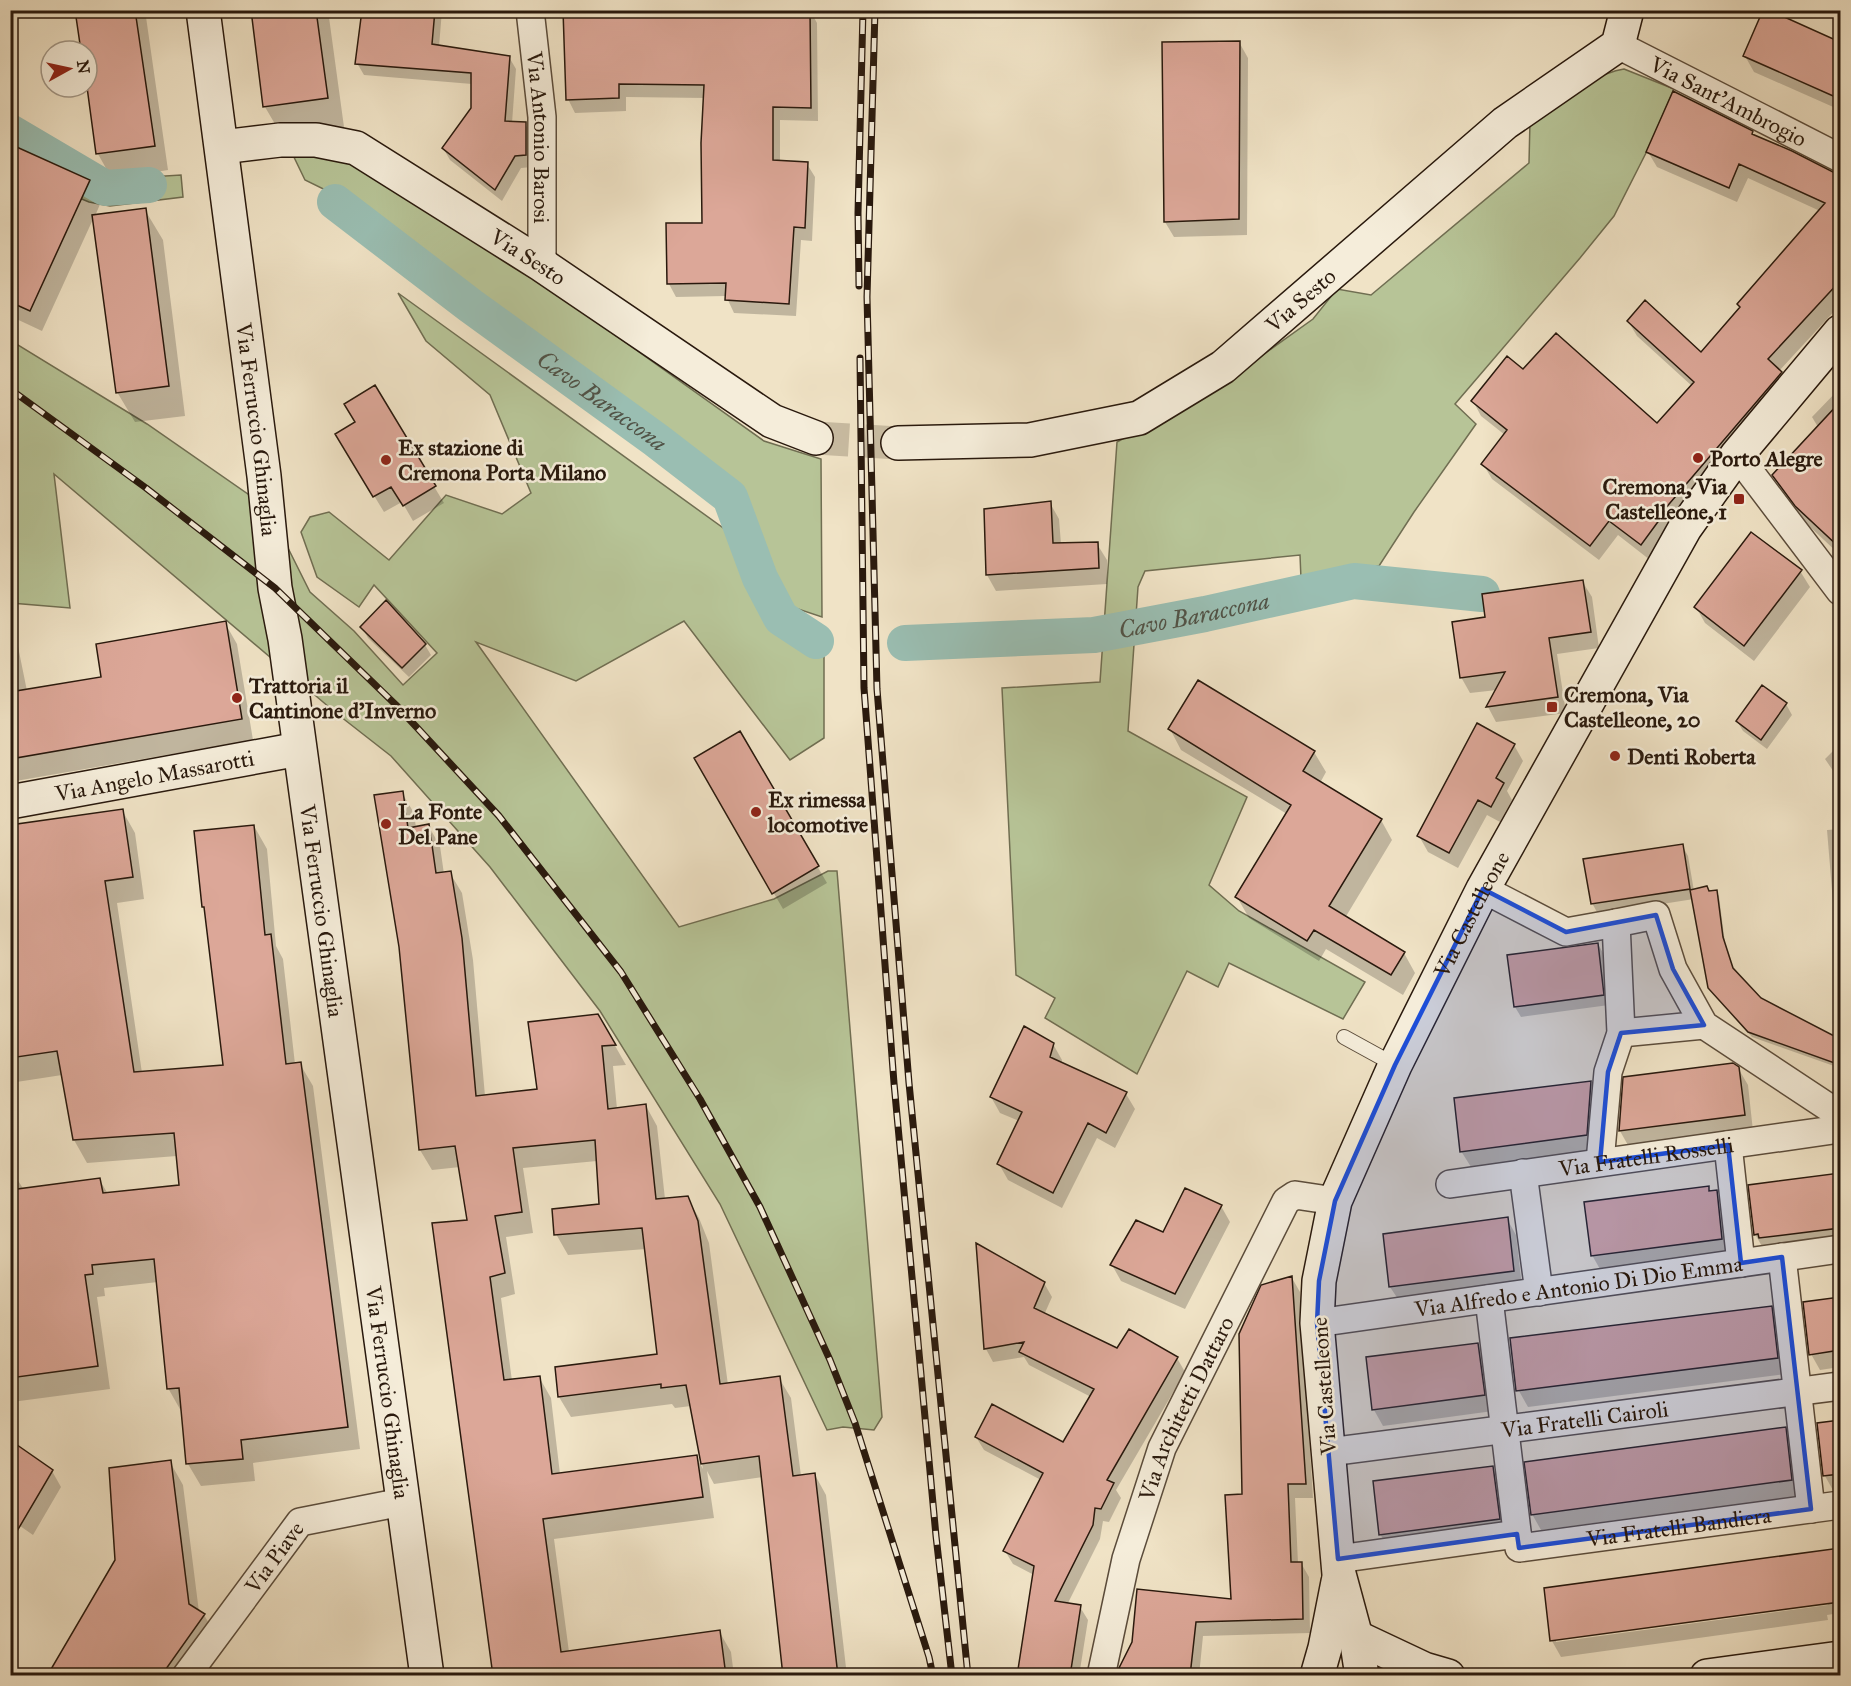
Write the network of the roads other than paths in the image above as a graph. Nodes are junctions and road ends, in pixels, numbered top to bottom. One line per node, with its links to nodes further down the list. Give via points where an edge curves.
1 (203, 10): 5 (main road, Via Ferruccio Ghinaglia)
2 (530, 10): 7 (street, Via Antonio Barosi, via 542,117)
3 (1627, 10): 4 (main road)
4 (1618, 45): 6 (street, Via Sant'Ambrogio); 10 (main road, Via Sesto, via 1505,123 1223,367 1139,418 1030,440)
5 (222, 147): 7 (main road, Via Sesto, via 316,140 356,148); 13 (main road, Via Ferruccio Ghinaglia, via 275,588)
6 (1840, 158)
7 (542, 265): 9 (main road, Via Sesto, via 772,421)
8 (1840, 332): 11 (main road, Via Castelleone)
9 (816, 438)
10 (898, 443)
11 (1737, 454): 12 (street); 15 (main road, Via Castelleone, via 1685,528)
12 (1840, 591)
13 (299, 749): 14 (main road, Via Angelo Massarotti); 38 (main road, Via Ferruccio Ghinaglia)
14 (10, 802)
15 (1483, 889): 16 (street, via 1566,932); 20 (main road, Via Castelleone)
16 (1616, 923): 17 (street, via 1656,915 1673,969); 18 (street)
17 (1704, 1025): 18 (street); 21 (street)
18 (1621, 1033): 24 (street, via 1608,1072)
19 (1344, 1037): 20 (lane)
20 (1395, 1065): 27 (main road, Via Castelleone)
21 (1840, 1115)
22 (1840, 1129): 23 (street, Via Fratelli Rosselli)
23 (1728, 1145): 24 (street, Via Fratelli Rosselli); 30 (street)
24 (1600, 1162): 25 (street, Via Fratelli Rosselli)
25 (1523, 1173): 26 (street, Via Fratelli Rosselli); 31 (street)
26 (1450, 1184)
27 (1335, 1201): 33 (main road, Via Castelleone, via 1319,1281); 47 (street, Via Architetti Dattaro, via 1295,1195 1286,1200 1162,1448 1126,1559)
28 (1840, 1250): 29 (street, Via Alfredo e Antonio Di Dio Emma)
29 (1782, 1257): 30 (street, Via Alfredo e Antonio Di Dio Emma); 35 (street)
30 (1741, 1263): 31 (street, Via Alfredo e Antonio Di Dio Emma)
31 (1539, 1292): 32 (street, Via Alfredo e Antonio Di Dio Emma)
32 (1489, 1299): 33 (street, Via Alfredo e Antonio Di Dio Emma); 36 (street)
33 (1317, 1323): 37 (main road, Via Castelleone)
34 (1840, 1386): 35 (street, Via Fratelli Cairoli)
35 (1797, 1392): 36 (street, Via Fratelli Cairoli); 40 (street)
36 (1506, 1429): 37 (street, Via Fratelli Cairoli); 41 (street)
37 (1329, 1452): 42 (main road, Via Castelleone)
38 (402, 1502): 45 (street, Via Piave, via 300,1522); 46 (main road, Via Ferruccio Ghinaglia)
39 (1840, 1505): 40 (street, Via Fratelli Bandiera)
40 (1811, 1509): 41 (street, Via Fratelli Bandiera)
41 (1518, 1541): 42 (street, Via Fratelli Bandiera)
42 (1339, 1567): 43 (main road, Via Castelleone); 48 (main road, Via Castelleone)
43 (1356, 1637): 49 (main road, Via Castelleone); 50 (main road)
44 (1840, 1658): 51 (main road)
45 (186, 1676)
46 (427, 1676)
47 (1101, 1676)
48 (1317, 1676)
49 (1362, 1676)
50 (1448, 1676)
51 (1707, 1676)

